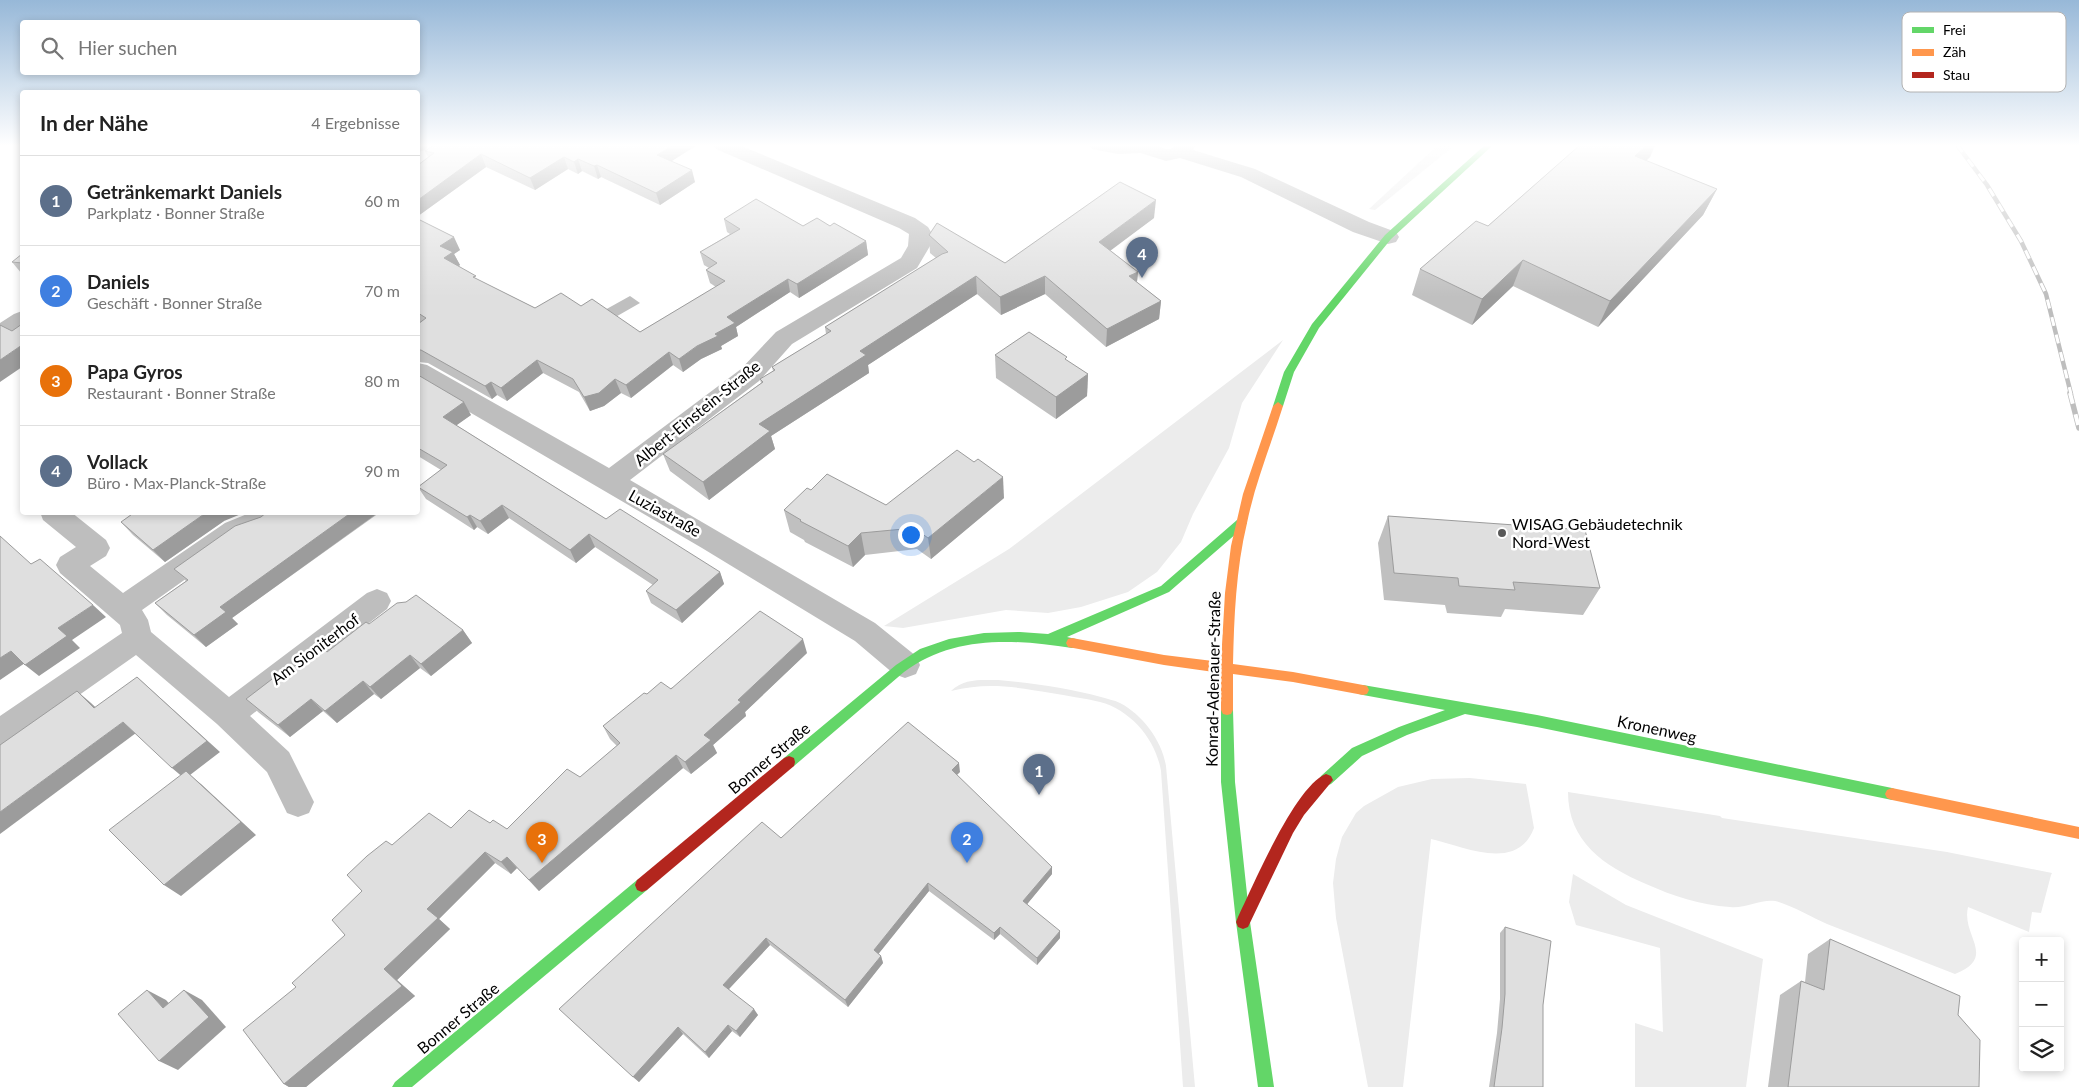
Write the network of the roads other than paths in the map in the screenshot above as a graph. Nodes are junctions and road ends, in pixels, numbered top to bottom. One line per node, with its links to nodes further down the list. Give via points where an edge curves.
1 (842, 196): 8 (street, Albert-Einstein-Straße, via 920,232 919,246 909,263 784,338 750,374)
2 (1296, 196): 4 (street)
3 (1433, 196): 4 (main road, Konrad-Adenauer-Straße)
4 (1388, 237): 11 (main road, Konrad-Adenauer-Straße, via 1315,326 1289,372)
5 (20, 319): 6 (street)
6 (0, 334)
7 (420, 372): 8 (street, Luziastraße)
8 (609, 482): 16 (street, Luziastraße, via 865,632)
9 (54, 515): 13 (street, via 96,548 70,565)
10 (269, 515): 13 (street, via 235,530)
11 (1241, 523): 15 (main road, via 1166,590); 17 (main road, Konrad-Adenauer-Straße, via 1230,592)
12 (377, 601): 19 (street, Am Sioniterhof)
13 (122, 609): 14 (street, via 134,620)
14 (137, 638): 19 (street); 20 (street)
15 (1050, 639): 16 (main road, Bonner Straße, via 1016,636 966,640 932,649); 17 (main road, Bonner Straße)
16 (905, 666): 24 (main road, Bonner Straße)
17 (1227, 668): 18 (main road, Kronenweg, via 1293,676); 23 (main road, Konrad-Adenauer-Straße, via 1228,782)
18 (1465, 708): 22 (main road, Kronenweg); 23 (main road, via 1357,752 1317,788 1292,822)
19 (228, 715): 21 (street, via 278,762)
20 (0, 732)
21 (298, 802)
22 (2079, 833)
23 (1243, 922): 25 (main road, Konrad-Adenauer-Straße)
24 (400, 1087)
25 (1266, 1087)

